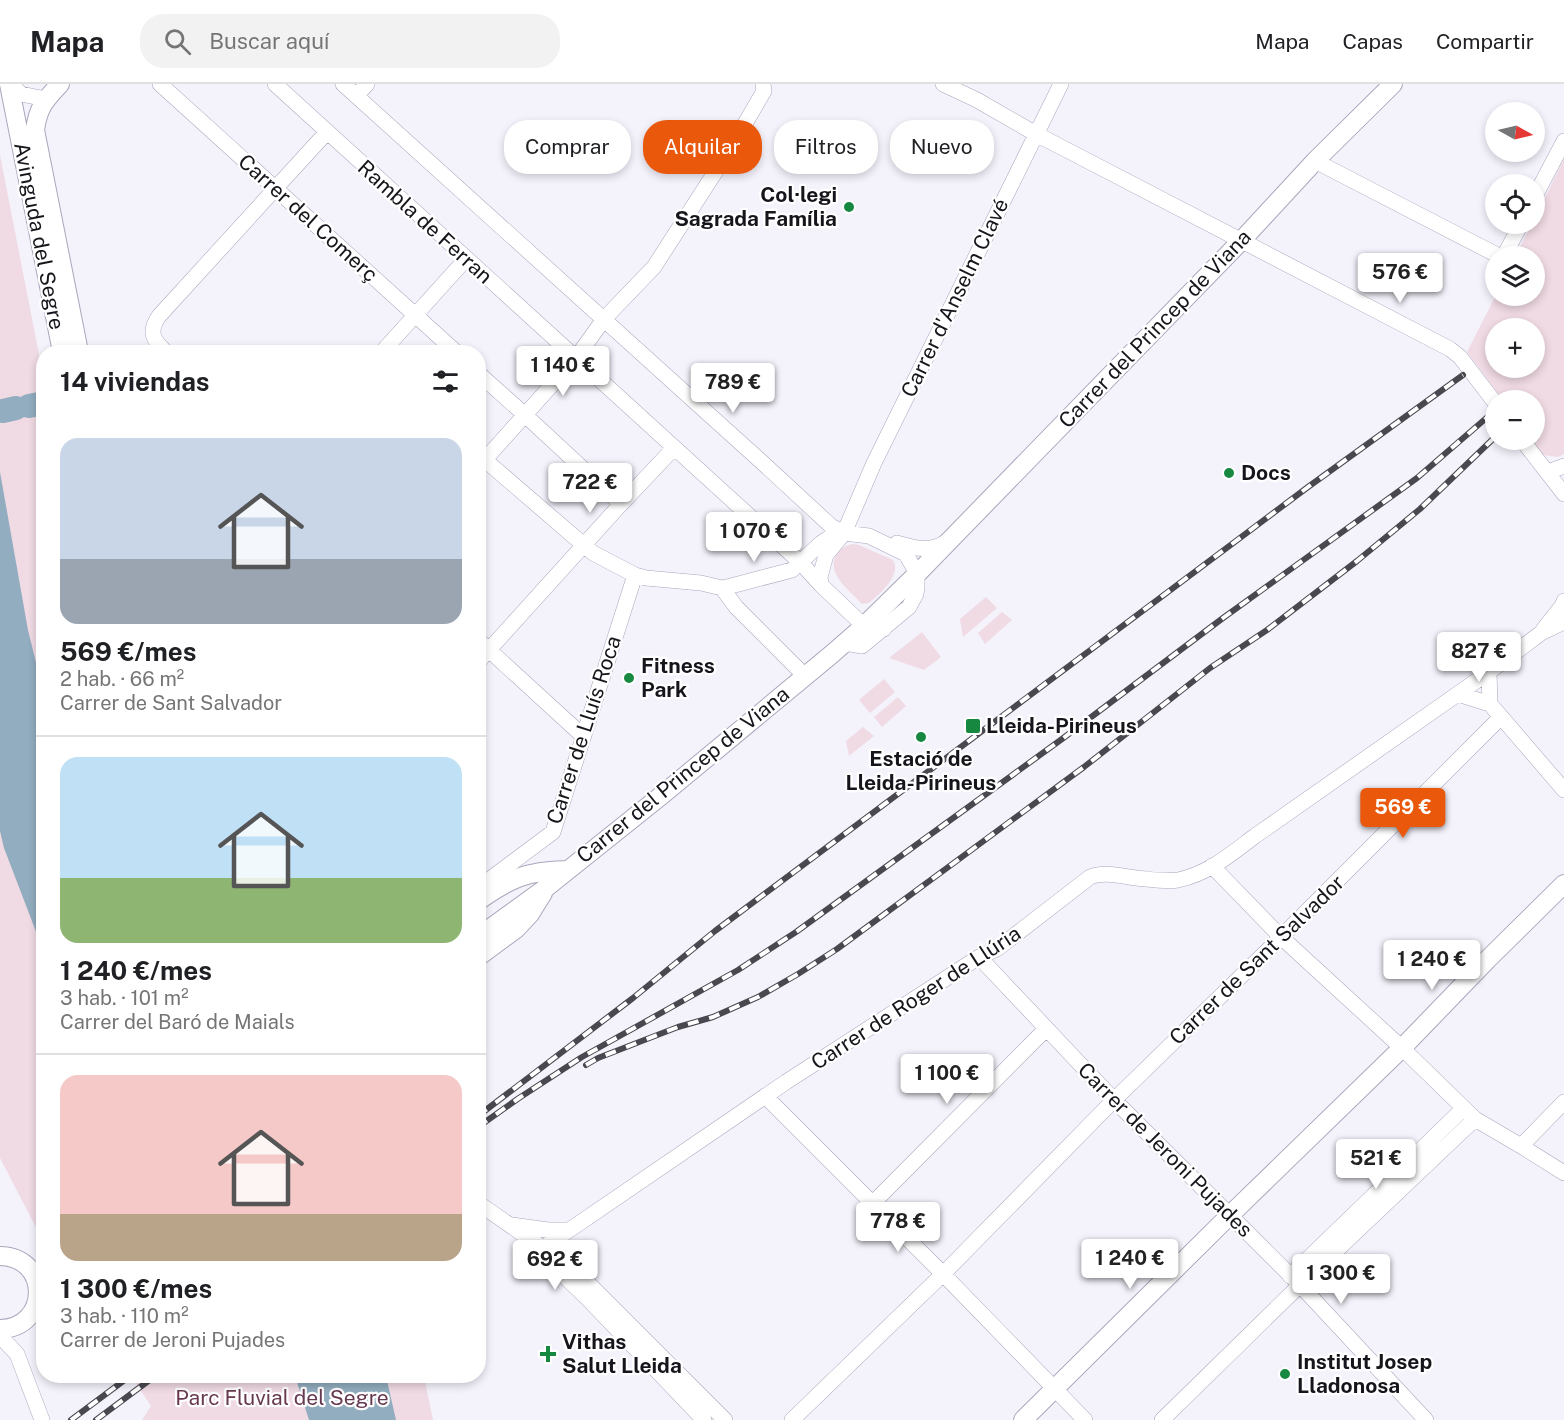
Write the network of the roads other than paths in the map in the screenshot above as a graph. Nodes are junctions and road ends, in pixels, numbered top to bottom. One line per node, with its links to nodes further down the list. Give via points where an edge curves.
1 (10, 84): 13 (street, via 21,94); 26 (main road, Avinguda del Segre)
2 (60, 84): 13 (main road)
3 (160, 84): 20 (street, Carrer del Comerç)
4 (275, 84): 15 (street, Rambla de Ferran)
5 (343, 84): 12 (street)
6 (367, 84): 12 (street)
7 (763, 84): 25 (street, via 764,91 732,146 654,267)
8 (943, 84): 14 (street)
9 (975, 84): 14 (street)
10 (1061, 84): 16 (street, Carrer d'Anselm Clavé)
11 (1393, 84): 18 (main road, Carrer del Princep de Viana)
12 (356, 96): 25 (street)
13 (46, 99): 27 (main road, Avinguda del Segre, via 35,130)
14 (988, 106): 16 (street)
15 (327, 132): 20 (street); 23 (street, Rambla de Ferran)
16 (1036, 134): 21 (street); 43 (street, Carrer d'Anselm Clavé)
17 (1564, 141): 19 (street)
18 (1315, 161): 21 (main road, Carrer del Princep de Viana); 22 (street)
19 (1545, 177)
20 (277, 188): 24 (street, Carrer del Comerç); 28 (street, via 159,316 153,328 154,339)
21 (1242, 240): 33 (street, via 1450,349); 44 (main road, Carrer del Princep de Viana)
22 (1485, 249)
23 (466, 259): 24 (street); 31 (street, Rambla de Ferran)
24 (416, 316): 29 (street); 30 (street, Carrer del Comerç)
25 (604, 319): 31 (street); 43 (street)
26 (61, 345)
27 (78, 345)
28 (160, 345)
29 (389, 345)
30 (448, 345)
31 (576, 358): 34 (street); 35 (street, Rambla de Ferran)
32 (486, 380): 34 (street)
33 (1485, 391)
34 (525, 415): 37 (street); 42 (street)
35 (674, 448): 42 (street); 47 (street, Rambla de Ferran)
36 (1530, 450): 40 (street)
37 (486, 456)
38 (486, 465): 46 (street)
39 (1564, 466): 40 (street)
40 (1548, 472): 41 (street)
41 (1564, 494)
42 (621, 504): 46 (street)
43 (843, 533): 45 (street); 47 (street, via 826,539); 50 (street, via 826,555)
44 (953, 537): 45 (street, via 926,549); 48 (main road, Carrer del Princep de Viana)
45 (880, 541): 48 (street, via 906,554)
46 (585, 546): 49 (street); 57 (street)
47 (800, 562): 50 (street, Rambla de Ferran); 51 (street, via 792,570)
48 (917, 574): 54 (main road, Carrer del Princep de Viana); 55 (street, via 917,591 909,607)
49 (634, 575): 51 (street); 65 (street, Carrer de Lluís Roca)
50 (821, 585): 54 (street)
51 (722, 588): 61 (street)
52 (1564, 601): 56 (street, Carrer de Roger de Llúria)
53 (1564, 622): 56 (street, Carrer de Roger de Llúria)
54 (864, 626): 55 (street); 58 (main road, Carrer del Princep de Viana)
55 (884, 629): 58 (street, via 862,646)
56 (1541, 633): 60 (street, Carrer de Roger de Llúria)
57 (486, 643)
58 (844, 643): 61 (main road, Carrer del Princep de Viana)
59 (486, 647): 65 (street)
60 (1489, 672): 62 (street, Carrer de Roger de Llúria); 63 (street)
61 (805, 676): 68 (main road, Carrer del Princep de Viana)
62 (1458, 694): 63 (street); 67 (street, Carrer de Roger de Llúria)
63 (1490, 704): 64 (street)
64 (1501, 717): 66 (street); 74 (street, Carrer de Sant Salvador)
65 (583, 736): 69 (street, Carrer de Lluís Roca, via 553,832)
66 (1564, 790)
67 (1212, 866): 74 (street); 76 (street, Carrer de Roger de Llúria, via 1200,874 1170,880 1094,875 997,949)
68 (567, 870): 71 (main road, Carrer del Princep de Viana); 72 (main road, via 527,873)
69 (486, 882)
70 (1564, 884): 78 (main road)
71 (547, 886): 73 (main road, Carrer del Princep de Viana); 75 (main road, via 516,929)
72 (486, 896)
73 (486, 931)
74 (1281, 937): 78 (street); 80 (street, Carrer de Sant Salvador)
75 (486, 951)
76 (979, 957): 77 (street, Carrer de Jeroni Pujades); 79 (street, Carrer de Roger de Llúria)
77 (1046, 1029): 80 (street, Carrer de Jeroni Pujades); 85 (street)
78 (1402, 1048): 82 (street); 87 (main road)
79 (765, 1096): 85 (street); 89 (street, Carrer de Roger de Llúria)
80 (1114, 1100): 87 (street, Carrer de Jeroni Pujades); 93 (street, Carrer de Sant Salvador)
81 (1564, 1102): 83 (street)
82 (1470, 1114): 83 (street); 94 (street)
83 (1521, 1146): 84 (street)
84 (1564, 1173)
85 (872, 1204): 93 (street)
86 (486, 1209): 88 (street)
87 (1230, 1215): 94 (street, Carrer de Jeroni Pujades); 100 (main road)
88 (505, 1222): 89 (street); 90 (street)
89 (569, 1230): 90 (street, Carrer de Roger de Llúria)
90 (543, 1248): 102 (street, via 562,1274); 103 (street, via 564,1259)
91 (0, 1256): 92 (main road)
92 (36, 1264)
93 (943, 1274): 100 (street); 104 (street, Carrer de Sant Salvador)
94 (1295, 1280): 107 (street); 108 (street, Carrer de Jeroni Pujades)
95 (36, 1306): 96 (main road)
96 (21, 1324): 97 (main road); 99 (street)
97 (0, 1329)
98 (0, 1336): 99 (street)
99 (17, 1354): 101 (street)
100 (1055, 1389): 105 (main road); 106 (street)
101 (42, 1420)
102 (704, 1420)
103 (725, 1420)
104 (792, 1420)
105 (1023, 1420)
106 (1084, 1420)
107 (1162, 1420)
108 (1426, 1420)

